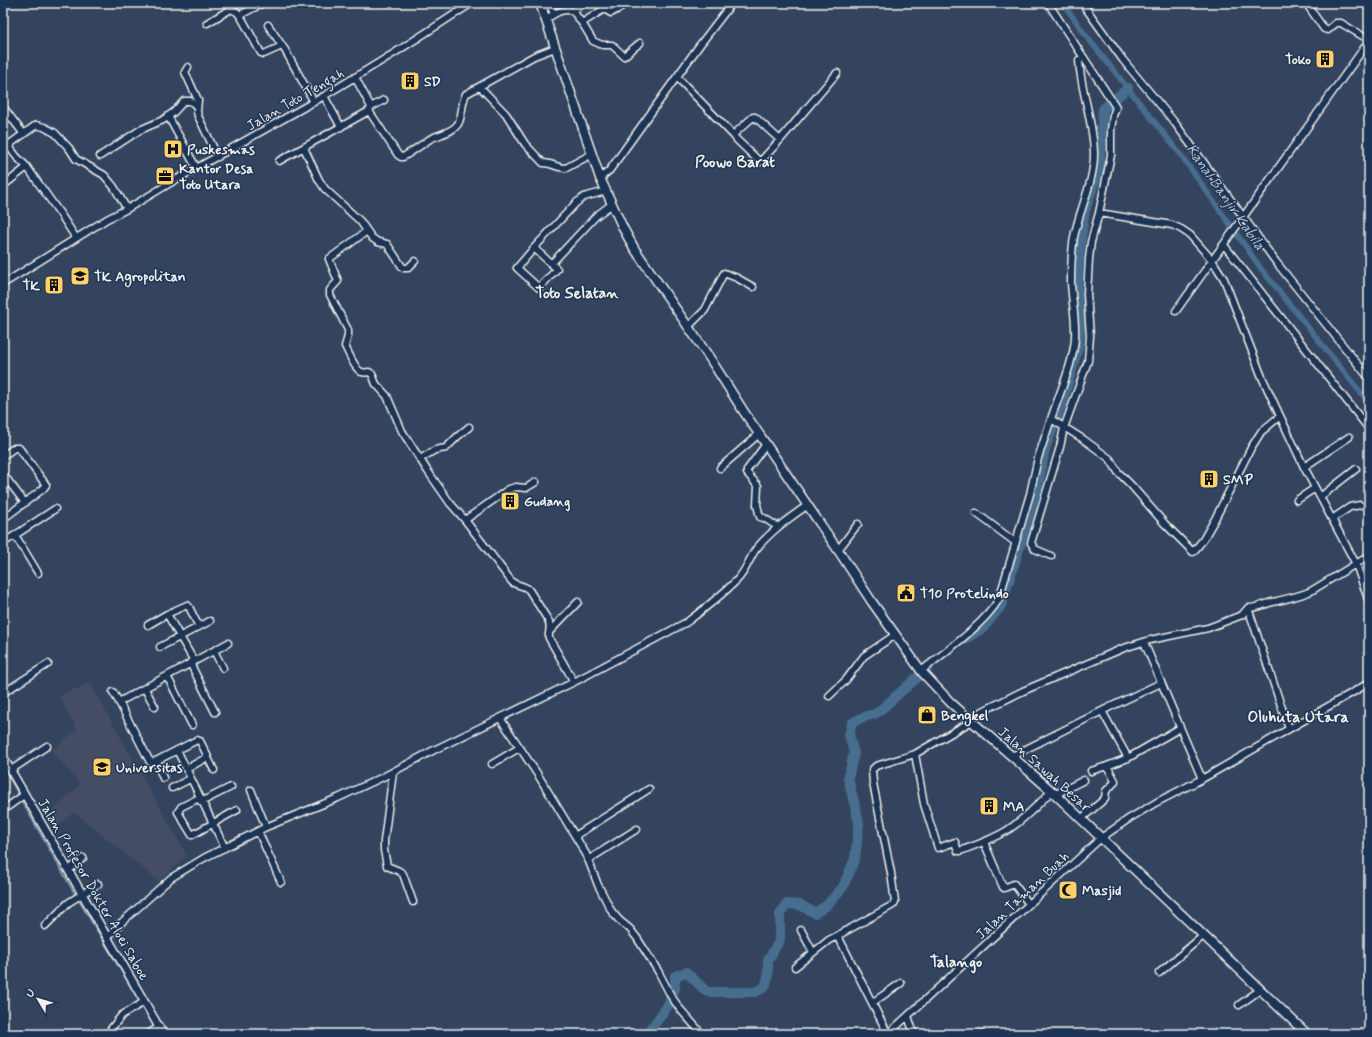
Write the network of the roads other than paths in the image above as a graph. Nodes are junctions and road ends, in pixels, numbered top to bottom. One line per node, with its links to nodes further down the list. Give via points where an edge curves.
1 (263, 3): 12 (street)
2 (472, 3): 24 (street, Jalan Toto Tengah)
3 (584, 3): 10 (street)
4 (732, 3): 25 (street)
5 (1048, 3): 51 (street, via 1116,107 1111,130 1111,155)
6 (1082, 3): 52 (street, via 1123,60 1175,123)
7 (1306, 3): 17 (street, via 1324,30 1341,22)
8 (540, 5): 11 (street, via 551,7); 13 (main road, Jalan Sawah Besar)
9 (620, 8): 15 (street, via 611,13 604,9)
10 (572, 11): 11 (street, via 565,10); 15 (street)
11 (554, 14): 13 (street)
12 (240, 15): 14 (street, via 231,10); 19 (street, via 261,53)
13 (545, 20): 20 (main road, Jalan Sawah Besar)
14 (207, 23)
15 (582, 23): 18 (street, via 593,41 602,45 612,45 624,56)
16 (268, 25): 19 (street)
17 (1369, 41): 52 (street)
18 (640, 43)
19 (282, 46): 29 (street)
20 (555, 48): 26 (street, via 534,56); 40 (main road, Jalan Sawah Besar)
21 (1078, 60): 66 (street, via 1090,118 1094,157 1073,244 1071,281 1074,345)
22 (188, 68): 31 (street, via 186,76 198,100)
23 (837, 73): 37 (street)
24 (355, 77): 27 (street, Jalan Toto Tengah); 32 (street)
25 (678, 77): 36 (street); 46 (street, via 609,171)
26 (480, 87): 32 (street, via 465,96 455,127 431,138 401,157); 40 (street, via 506,114 525,144 543,163 566,168)
27 (324, 96): 29 (street, Jalan Toto Tengah); 34 (street)
28 (384, 100): 32 (street)
29 (314, 102): 42 (street, Jalan Toto Tengah)
30 (3, 107): 35 (street)
31 (197, 107): 33 (street, via 191,100 184,101); 42 (street, via 198,116)
32 (370, 109): 34 (street)
33 (168, 116): 41 (street, via 140,130); 45 (street)
34 (341, 127): 39 (street)
35 (23, 133): 38 (street); 50 (street, via 38,124 55,134 76,159 104,175)
36 (733, 135): 37 (street, via 755,117); 37 (street, via 760,162)
37 (780, 140)
38 (6, 147): 44 (street)
39 (304, 148): 43 (street); 53 (street, via 325,189)
40 (592, 154): 46 (main road, Jalan Sawah Besar)
41 (100, 156)
42 (218, 157): 45 (street, Jalan Toto Tengah)
43 (279, 161)
44 (27, 168): 47 (street); 54 (street)
45 (197, 169): 50 (street, Jalan Toto Tengah)
46 (600, 178): 48 (main road, Jalan Sawah Besar)
47 (3, 186)
48 (606, 191): 49 (main road, Jalan Sawah Besar); 56 (street, via 584,197 576,203)
49 (612, 204): 59 (street, via 596,216); 63 (main road, Jalan Sawah Besar, via 634,248)
50 (127, 209): 54 (street, Jalan Toto Tengah)
51 (1099, 213): 57 (street, via 1172,225 1190,235); 67 (street, via 1089,259 1087,294 1090,347 1084,374)
52 (1243, 219): 55 (street); 64 (street)
53 (367, 230): 58 (street, via 372,238 387,244 403,268 408,268); 74 (street, via 329,259 338,281 330,290 330,296 348,330 345,346 351,359 362,372 371,372 376,384 387,396 402,431)
54 (76, 238): 60 (street, Jalan Toto Tengah)
55 (1225, 244): 57 (street); 69 (street)
56 (534, 248): 59 (street); 59 (street, via 517,268 537,288 540,288 556,270)
57 (1212, 260): 62 (street); 65 (street, via 1224,280)
58 (415, 261)
59 (552, 263)
60 (3, 284)
61 (753, 288): 63 (street, via 724,273 706,310)
62 (1176, 311)
63 (688, 327): 70 (main road, Jalan Sawah Besar)
64 (1369, 378)
65 (1280, 416): 67 (street, via 1262,432 1251,448 1215,519 1193,552 1120,475 1110,459); 75 (street)
66 (1053, 419): 67 (street); 94 (street, via 1038,458)
67 (1062, 426): 97 (street, via 1060,447 1031,543 1034,549)
68 (469, 427): 74 (street, via 446,448 435,450)
69 (1369, 429)
70 (759, 434): 72 (main road, Jalan Sawah Besar); 76 (street)
71 (1349, 437): 75 (street)
72 (766, 444): 85 (main road, Jalan Sawah Besar); 92 (street, via 747,473 758,486 757,505 760,517)
73 (3, 456): 83 (street, via 14,448 19,448 46,484)
74 (420, 459): 90 (street)
75 (1304, 467): 80 (street)
76 (720, 468)
77 (1356, 469): 81 (street)
78 (3, 474): 83 (street)
79 (536, 482): 90 (street, via 526,488 509,489)
80 (1316, 488): 81 (street); 82 (street)
81 (1320, 497): 89 (street)
82 (1297, 500)
83 (25, 503): 88 (street)
84 (1360, 505): 89 (street, via 1350,507)
85 (808, 506): 92 (street); 96 (main road, Jalan Sawah Besar)
86 (55, 509): 93 (street)
87 (976, 514): 94 (street)
88 (3, 519)
89 (1332, 519): 99 (street)
90 (465, 520): 108 (street, via 512,582 529,590 548,620)
91 (858, 524): 96 (street)
92 (778, 527): 120 (street, via 757,549 737,579 698,614)
93 (15, 535): 95 (street); 100 (street)
94 (1015, 542): 118 (street, via 995,606 977,625)
95 (3, 543)
96 (838, 550): 109 (main road, Jalan Sawah Besar)
97 (1052, 556)
98 (1369, 556): 99 (street)
99 (1356, 564): 102 (street); 103 (street, via 1303,595 1257,608)
100 (38, 573)
101 (578, 602): 108 (street)
102 (1369, 602)
103 (1248, 608): 111 (street, via 1242,615 1208,628); 135 (street)
104 (167, 614): 106 (street); 107 (street, via 187,605); 110 (street)
105 (210, 621): 107 (street)
106 (148, 624)
107 (199, 627): 110 (street)
108 (549, 632): 120 (street, via 551,642)
109 (895, 635): 118 (main road, Jalan Sawah Besar); 126 (street, via 867,653 846,680)
110 (180, 637): 113 (street); 115 (street)
111 (1144, 642): 121 (street); 132 (street, via 1076,668 1011,697)
112 (228, 644): 114 (street)
113 (160, 648)
114 (214, 650): 115 (street); 117 (street)
115 (192, 662): 119 (street); 129 (street)
116 (48, 664): 125 (street)
117 (223, 668)
118 (921, 671): 132 (main road, Jalan Sawah Besar, via 940,693)
119 (167, 676): 123 (street); 133 (street)
120 (574, 682): 131 (street)
121 (1161, 683): 130 (street); 134 (street)
122 (1369, 683): 135 (street, Jalan Taman Buah)
123 (145, 689): 127 (street); 128 (street)
124 (112, 692): 127 (street)
125 (3, 693)
126 (828, 696)
127 (119, 702): 144 (street, via 149,762)
128 (155, 707)
129 (215, 712)
130 (1102, 712): 140 (street); 143 (street)
131 (500, 718): 137 (street); 151 (street)
132 (970, 719): 139 (street); 140 (main road, Jalan Sawah Besar)
133 (192, 725)
134 (1180, 728): 143 (street); 154 (street)
135 (1288, 729): 154 (street, Jalan Taman Buah)
136 (47, 746): 148 (street)
137 (519, 748): 145 (street); 170 (street)
138 (177, 750): 142 (street, via 198,740); 144 (street); 147 (street)
139 (915, 754): 172 (street, via 924,804 937,847 954,842 960,851); 186 (street, via 876,766 872,770 894,903)
140 (1012, 756): 160 (main road, Jalan Sawah Besar)
141 (3, 757): 148 (street, Jalan Profesor Dokter Aloei Saboe)
142 (208, 758): 147 (street); 149 (street)
143 (1128, 758): 146 (street)
144 (156, 761): 152 (street)
145 (492, 764)
146 (1107, 766): 150 (street); 165 (street, via 1115,781 1105,798)
147 (186, 769): 153 (street)
148 (10, 770): 161 (street, Jalan Profesor Dokter Aloei Saboe)
149 (214, 770)
150 (1091, 771)
151 (393, 772): 167 (street, via 338,798); 180 (street, via 384,850 387,866 403,874)
152 (163, 778)
153 (190, 779): 157 (street); 162 (street)
154 (1202, 779): 171 (street, Jalan Taman Buah, via 1130,818)
155 (1084, 780): 160 (street)
156 (231, 786): 162 (street)
157 (172, 788)
158 (650, 789): 170 (street)
159 (251, 790): 167 (street)
160 (1054, 793): 165 (main road, Jalan Sawah Besar); 172 (street, via 1007,831)
161 (22, 797): 163 (street); 176 (street, Jalan Profesor Dokter Aloei Saboe)
162 (200, 800): 166 (street); 166 (street, via 182,807 179,813 192,835)
163 (3, 810)
164 (237, 810): 166 (street)
165 (1081, 819): 171 (main road, Jalan Sawah Besar)
166 (212, 824): 173 (street)
167 (266, 827): 169 (street)
168 (637, 829): 175 (street)
169 (258, 831): 173 (street); 177 (street)
170 (575, 836): 175 (street)
171 (1101, 838): 181 (street, Jalan Taman Buah); 184 (main road, Jalan Sawah Besar)
172 (984, 842): 181 (street, via 1003,887 1014,884)
173 (225, 848): 185 (street, via 171,878)
174 (82, 858): 176 (street)
175 (588, 860): 200 (street, via 612,912 630,929 646,951 671,996)
176 (69, 870): 179 (street, Jalan Profesor Dokter Aloei Saboe)
177 (281, 882)
178 (98, 884): 179 (street)
179 (79, 896): 182 (street, via 61,908); 185 (street, Jalan Profesor Dokter Aloei Saboe)
180 (413, 902)
181 (1030, 904): 195 (street, Jalan Taman Buah)
182 (45, 926)
183 (801, 930): 187 (street)
184 (1203, 936): 189 (street); 191 (main road, Jalan Sawah Besar)
185 (108, 937): 192 (street, Jalan Profesor Dokter Aloei Saboe)
186 (835, 937): 187 (street); 193 (street, via 840,940)
187 (813, 952): 188 (street)
188 (795, 967)
189 (1159, 973)
190 (901, 983): 193 (street)
191 (1260, 990): 194 (street); 203 (main road, Jalan Sawah Besar)
192 (142, 1003): 196 (street, Jalan Profesor Dokter Aloei Saboe); 198 (street, via 122,1015)
193 (872, 1003): 201 (street)
194 (1239, 1005)
195 (908, 1016): 201 (street, Jalan Taman Buah); 202 (street)
196 (159, 1027): 197 (street); 199 (street, Jalan Profesor Dokter Aloei Saboe)
197 (150, 1032)
198 (108, 1034)
199 (163, 1034)
200 (702, 1034)
201 (888, 1034)
202 (914, 1034)
203 (1307, 1034)

